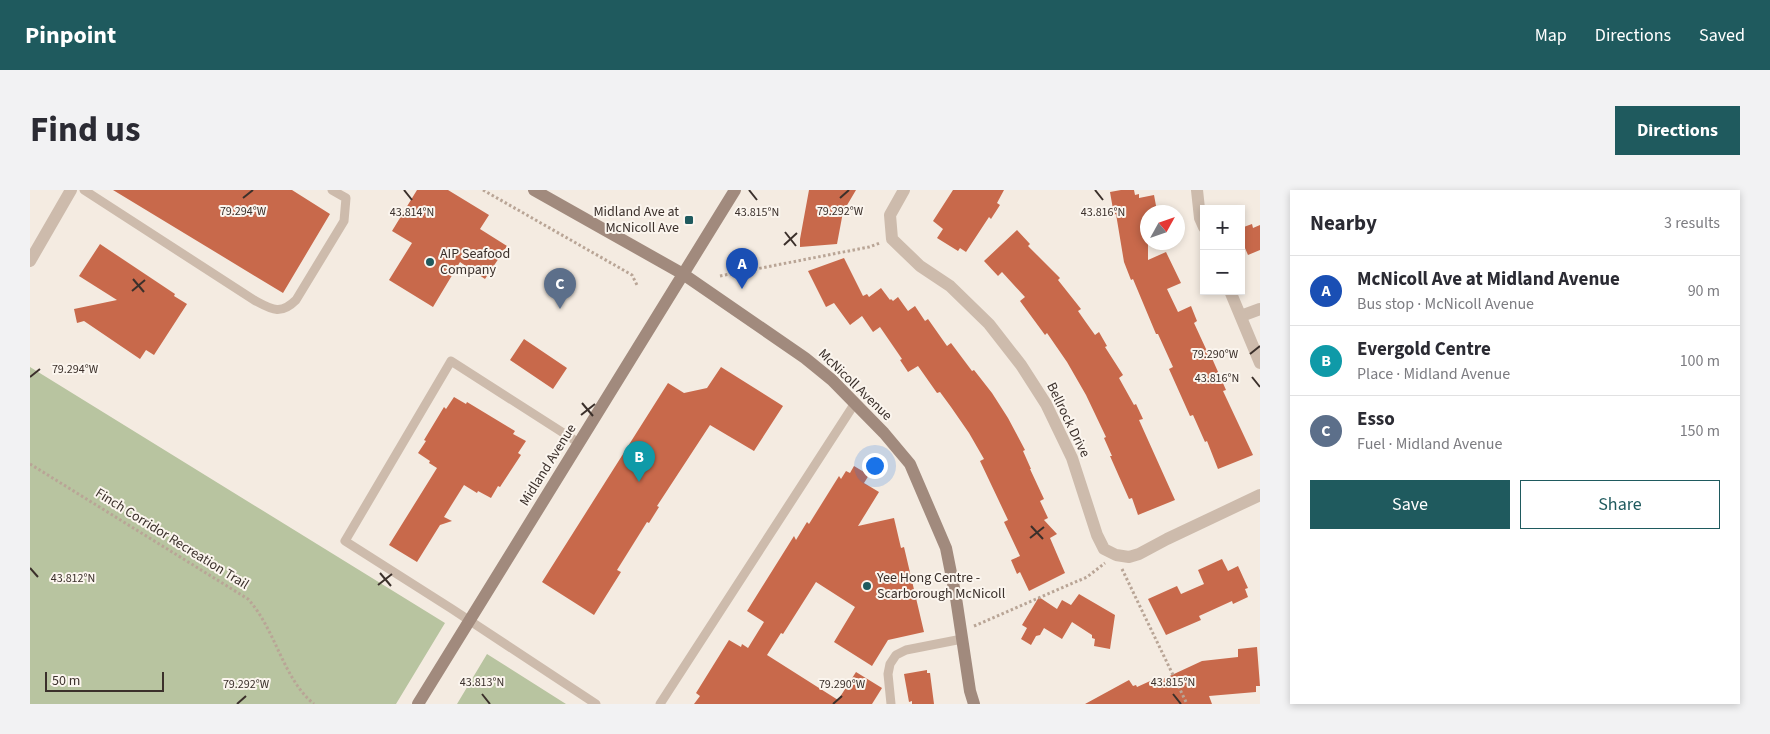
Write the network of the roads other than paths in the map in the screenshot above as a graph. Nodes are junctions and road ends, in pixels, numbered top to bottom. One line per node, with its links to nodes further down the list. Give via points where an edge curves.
1 (71, 190): 9 (street)
2 (84, 190): 3 (lane, via 254,300 280,310 296,300 344,221 346,198)
3 (332, 190)
4 (534, 190): 10 (main road, McNicoll Avenue)
5 (735, 190): 10 (main road, Midland Avenue)
6 (904, 190): 17 (street, Bellrock Drive, via 890,215 892,238 920,266 950,286 989,324 1021,365 1046,404 1072,458 1096,534 1104,549 1129,557 1139,554)
7 (1197, 190): 8 (street)
8 (1200, 218)
9 (30, 261)
10 (683, 274): 15 (main road, McNicoll Avenue, via 805,358); 16 (main road, Midland Avenue)
11 (1232, 295): 13 (street)
12 (1260, 309): 13 (street)
13 (1241, 316): 14 (street)
14 (1260, 362)
15 (855, 403): 19 (main road, McNicoll Avenue, via 910,464 924,494 946,548); 22 (lane)
16 (579, 442): 18 (main road, Midland Avenue); 18 (lane, via 451,361 344,541)
17 (1260, 495)
18 (470, 620): 20 (main road, Midland Avenue); 21 (lane)
19 (962, 635): 23 (lane, via 896,655 888,674); 24 (main road, McNicoll Avenue)
20 (418, 704)
21 (596, 704)
22 (660, 704)
23 (891, 704)
24 (974, 704)

